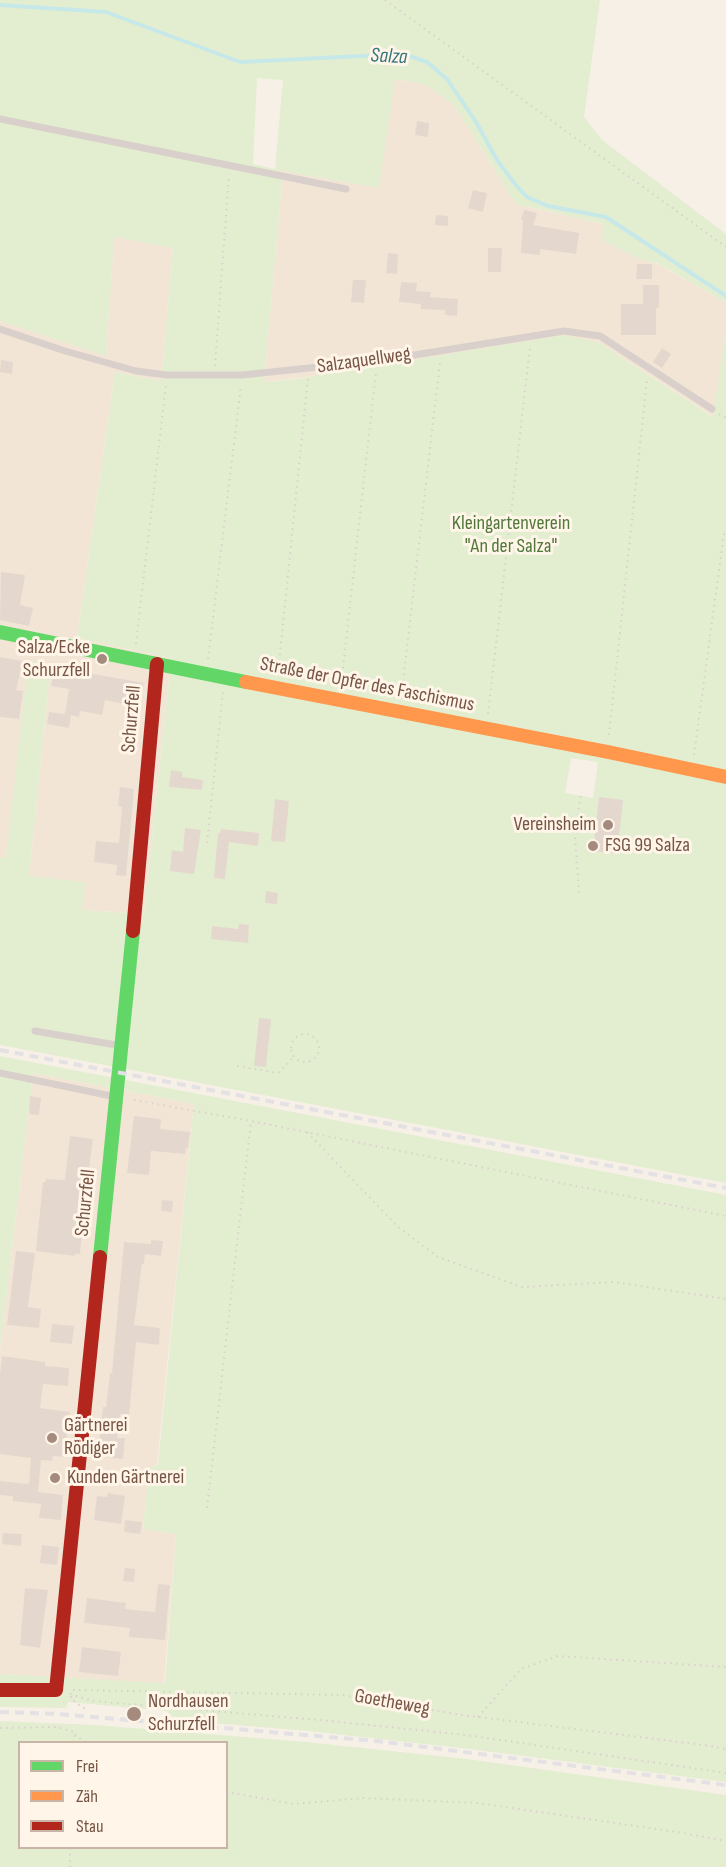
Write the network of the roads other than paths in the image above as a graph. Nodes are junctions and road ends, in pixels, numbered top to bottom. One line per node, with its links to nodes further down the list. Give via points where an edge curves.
1 (0, 119): 2 (lane)
2 (346, 189)
3 (0, 329): 4 (lane, Salzaquellweg, via 136,371 167,375 242,375 377,361 564,331 600,336)
4 (711, 409)
5 (0, 632): 6 (street, Straße der Opfer des Faschismus)
6 (157, 664): 7 (street, Straße der Opfer des Faschismus); 9 (street, Schurzfell)
7 (726, 777)
8 (35, 1031): 9 (lane)
9 (122, 1047): 11 (street, Schurzfell)
10 (0, 1072): 11 (lane)
11 (116, 1097): 12 (street, Schurzfell, via 56,1690)
12 (0, 1690)

